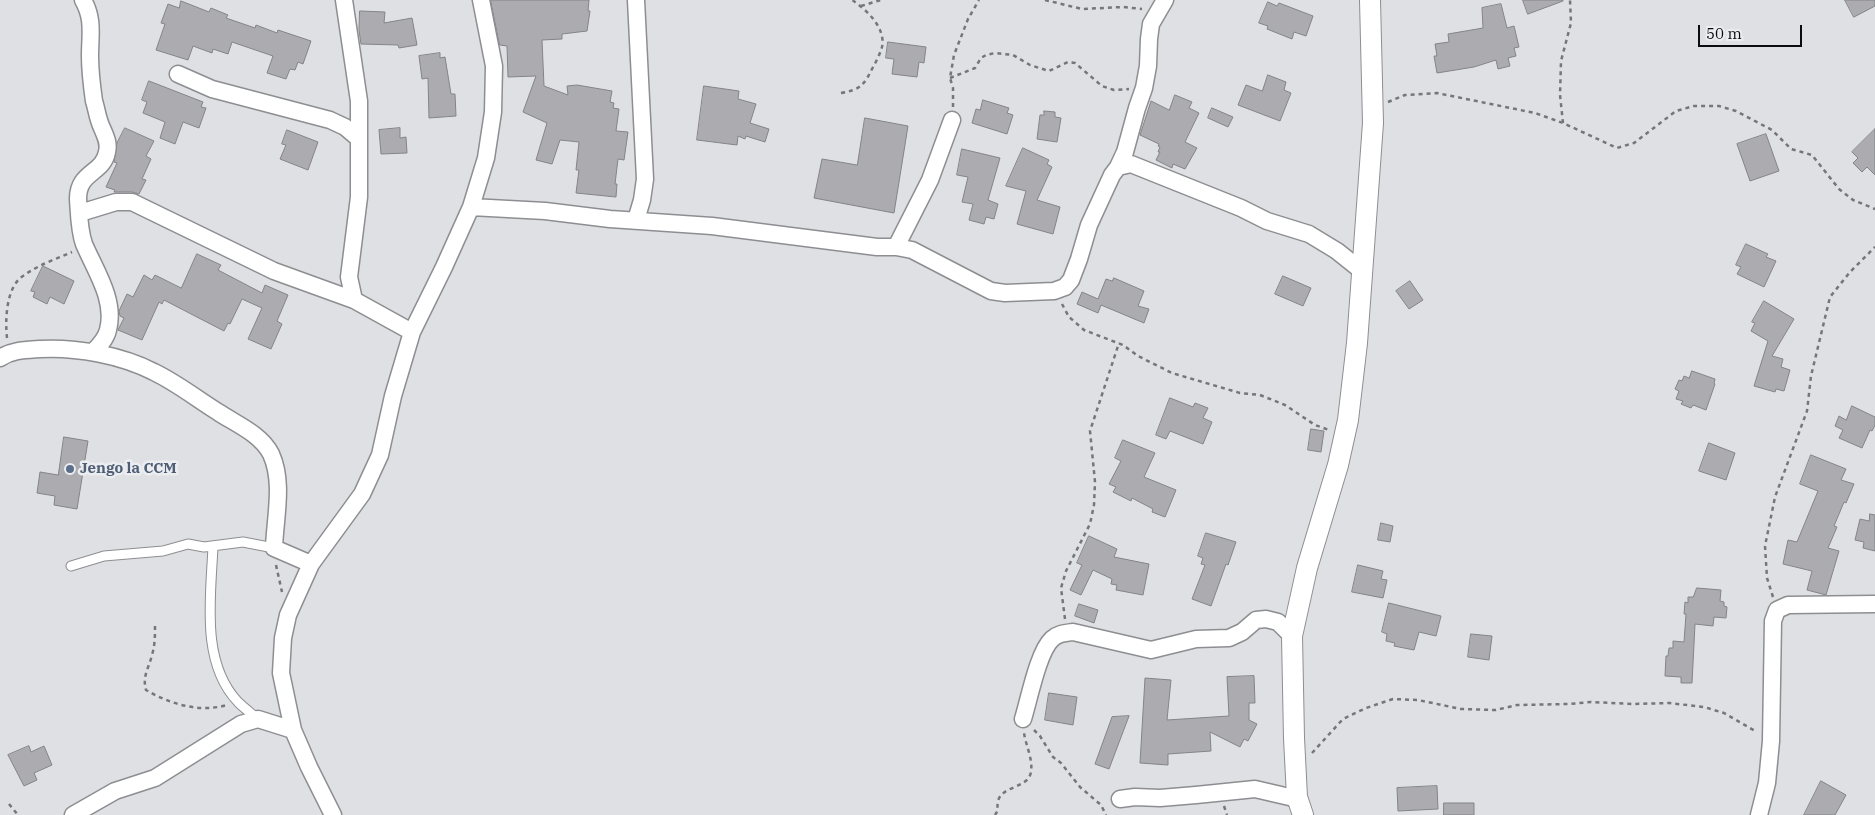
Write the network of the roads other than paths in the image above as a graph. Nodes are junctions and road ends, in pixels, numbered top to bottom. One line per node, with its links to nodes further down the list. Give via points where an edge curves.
1 (83, 0): 12 (street, via 91,19 94,99 108,150 101,166 80,184)
2 (344, 0): 9 (street, via 359,101)
3 (481, 0): 11 (street, via 494,66 493,112 486,158)
4 (636, 0): 13 (street, via 645,179)
5 (1370, 0): 15 (street, via 1373,123)
6 (1162, 5): 10 (street, via 1151,24 1144,88 1126,152)
7 (178, 74): 9 (street, via 212,88 330,120)
8 (952, 120): 14 (street, via 930,180)
9 (358, 138): 16 (street, via 359,197 349,277)
10 (1118, 167): 14 (street, via 1095,210 1071,280 1054,292 991,291 912,250); 15 (street, via 1131,164 1267,221 1309,234)
11 (470, 207): 13 (street); 17 (street)
12 (80, 213): 16 (street, via 116,202 132,202 274,271); 18 (street, via 80,231 100,276 110,319 108,332)
13 (636, 220): 14 (street)
14 (896, 247)
15 (1362, 271): 25 (street, via 1345,434 1305,576)
16 (354, 300): 17 (street)
17 (412, 332): 22 (street, via 380,455 362,494)
18 (93, 352): 19 (street, via 67,349); 21 (street, via 152,371 259,438 271,454 278,484)
19 (4, 355)
20 (213, 546): 21 (lane, via 243,542); 23 (lane, via 188,544 163,551 104,556); 26 (lane, via 210,619 217,664 227,687)
21 (274, 548): 22 (street)
22 (311, 564): 28 (street, via 288,615 283,638 281,673)
23 (71, 566)
24 (1875, 604): 33 (street, via 1788,605 1777,610 1773,621 1771,741 1767,783)
25 (1292, 636): 27 (street, via 1278,622 1266,618 1256,620 1229,638 1196,639 1151,650 1074,632 1062,633 1051,640 1042,655); 30 (street)
26 (258, 720): 28 (street); 31 (street, via 241,724 155,778 115,791)
27 (1023, 722)
28 (293, 730): 32 (street)
29 (1120, 799): 30 (street, via 1196,796 1255,789)
30 (1300, 807)
31 (73, 815)
32 (333, 815)
33 (1759, 815)

